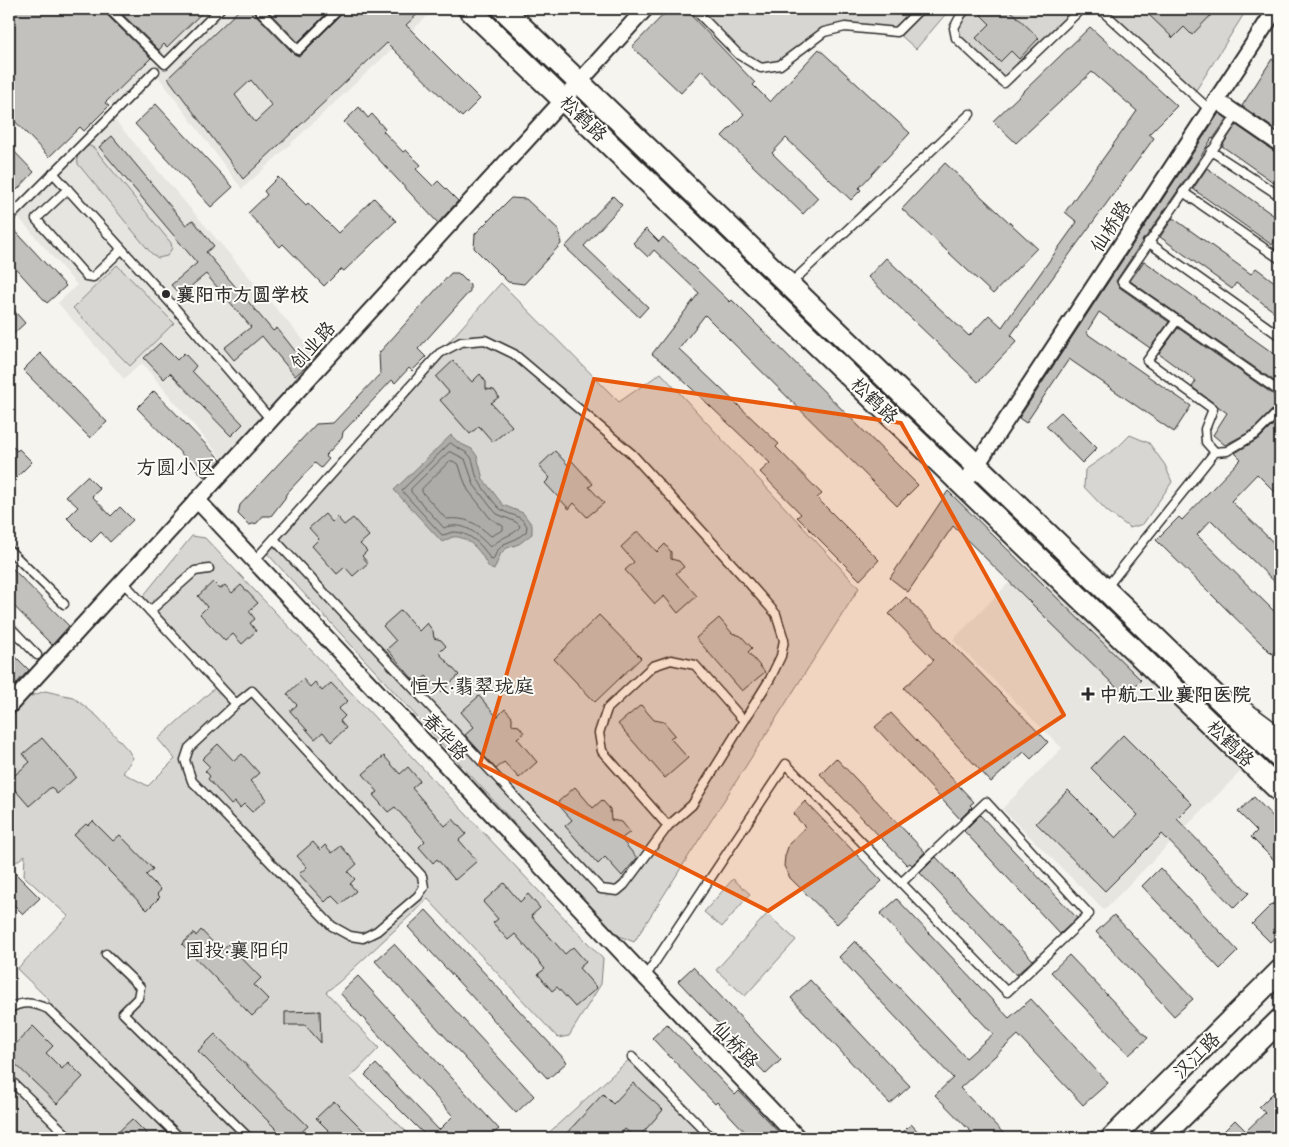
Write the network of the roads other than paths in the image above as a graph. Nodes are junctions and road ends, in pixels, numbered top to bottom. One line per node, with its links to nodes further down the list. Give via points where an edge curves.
1 (110, 9): 2 (lane, via 165,64)
2 (220, 9)
3 (258, 9): 4 (lane, via 298,50)
4 (339, 9)
5 (469, 9): 16 (main road, 松鹤路)
6 (503, 9): 15 (main road, 松鹤路)
7 (645, 9): 15 (street, 创业路)
8 (694, 9): 9 (lane, via 740,55 761,68 780,65 824,32 845,28 897,32)
9 (920, 9)
10 (966, 9): 11 (lane, via 954,28 956,38 1004,83)
11 (1081, 9)
12 (1100, 9): 17 (lane)
13 (1276, 9): 17 (street, 仙桥路)
14 (155, 71): 22 (lane)
15 (579, 82): 16 (street, 创业路); 30 (main road, 松鹤路)
16 (564, 99): 35 (street, 创业路); 38 (main road, 松鹤路)
17 (1213, 105): 20 (street); 37 (street, 仙桥路)
18 (970, 114): 30 (lane)
19 (1232, 122): 21 (lane)
20 (1280, 144)
21 (1211, 151): 24 (lane); 25 (lane)
22 (53, 173): 23 (lane); 26 (lane)
23 (68, 189): 28 (lane); 28 (lane, via 36,219 86,276 93,277 119,252)
24 (1183, 192): 27 (lane); 29 (lane)
25 (1280, 196)
26 (9, 218)
27 (1148, 242): 31 (lane, via 1122,282); 32 (lane)
28 (120, 247): 35 (lane)
29 (1280, 259)
30 (789, 285): 37 (main road, 松鹤路)
31 (1177, 320): 33 (lane); 36 (lane, via 1147,361 1213,409 1205,429 1206,442)
32 (1280, 336)
33 (1280, 392)
34 (1280, 410): 36 (lane, via 1256,434 1228,451)
35 (271, 420): 39 (street, 创业路)
36 (1215, 452): 45 (lane)
37 (976, 465): 38 (street, 仙桥路); 45 (main road, 松鹤路)
38 (964, 486): 56 (main road, 松鹤路)
39 (197, 500): 42 (street, 春华路); 44 (street, 创业路)
40 (274, 539): 42 (lane); 53 (lane, via 440,353 461,342 485,340 514,354 632,454 776,614 784,640 781,656); 57 (lane, via 602,889 617,891 624,885)
41 (9, 550): 46 (lane)
42 (254, 561): 61 (street, 春华路)
43 (209, 569): 47 (lane, via 195,571)
44 (123, 582): 47 (lane); 52 (street, 创业路)
45 (1105, 590): 50 (main road, 松鹤路)
46 (64, 604)
47 (150, 611): 51 (lane)
48 (9, 626): 49 (lane)
49 (37, 655)
50 (1196, 677): 54 (street); 55 (main road, 松鹤路)
51 (236, 704): 51 (lane, via 189,748 185,760 192,781 332,926 350,936 363,938 377,931 418,896 424,887 422,876 252,691)
52 (9, 706)
53 (744, 721): 57 (lane, via 692,805); 57 (lane, via 694,665 671,660 654,666 607,709 599,733 602,751)
54 (1280, 738)
55 (1280, 758)
56 (1277, 789)
57 (668, 826)
58 (901, 883): 58 (lane, via 1007,992 1089,914 986,802); 61 (lane, via 786,764)
59 (106, 954): 68 (lane, via 140,987 138,998 123,1013)
60 (1280, 971): 71 (main road, 汉江路)
61 (645, 978): 70 (street, 仙桥路)
62 (9, 1009): 67 (lane, via 17,1004 34,1004 48,1009)
63 (1280, 1020): 72 (main road, 汉江路)
64 (632, 1057): 69 (lane)
65 (9, 1079): 66 (lane)
66 (70, 1138)
67 (180, 1138)
68 (249, 1138)
69 (712, 1138)
70 (798, 1138)
71 (1112, 1138)
72 (1160, 1138)

